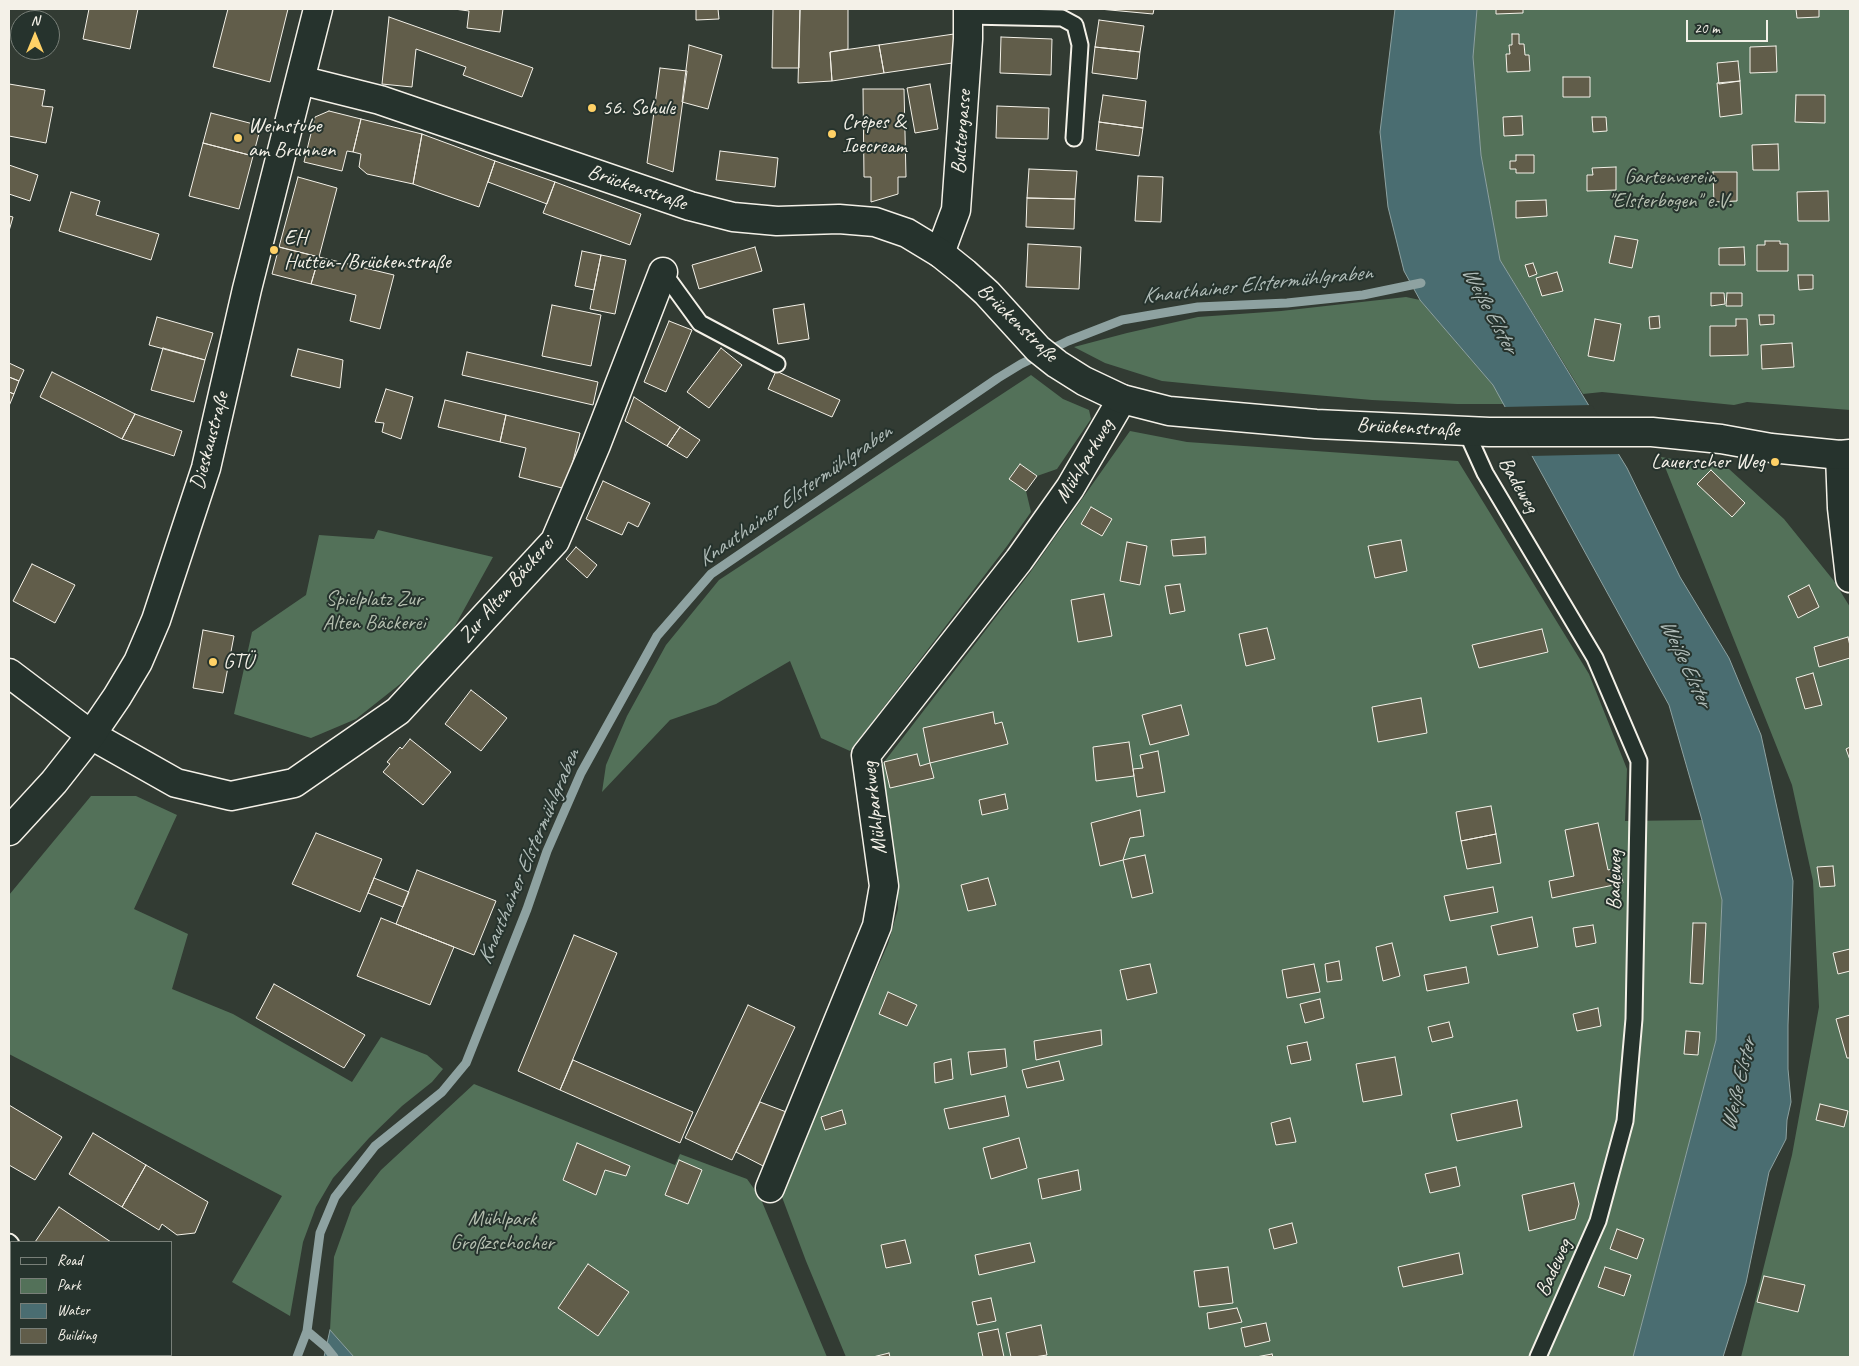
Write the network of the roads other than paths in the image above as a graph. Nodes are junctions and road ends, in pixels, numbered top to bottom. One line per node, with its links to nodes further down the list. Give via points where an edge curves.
1 (318, 9): 3 (main road, Dieskaustraße)
2 (968, 12): 4 (lane, via 1062,18 1075,25 1080,46); 5 (main road, Buttergasse, via 956,210)
3 (300, 80): 5 (main road, Brückenstraße, via 380,100 698,208 733,217 777,222 839,219 875,222 907,233); 13 (main road, Dieskaustraße, via 206,468 156,620 138,662)
4 (1074, 138)
5 (940, 253): 8 (main road, Brückenstraße, via 987,294 1056,364 1084,382)
6 (663, 272): 7 (lane, Zur Alten Bäckerei, via 700,323); 13 (main road, Zur Alten Bäckerei, via 596,445 554,540 398,710 294,782 231,796 176,782)
7 (777, 364)
8 (1122, 399): 9 (main road, Brückenstraße, via 1170,411 1316,424); 15 (main road, Mühlparkweg, via 1070,488 1020,560 866,754 884,886 877,926)
9 (1478, 432): 10 (main road, Brückenstraße, via 1652,432); 16 (lane, Badeweg, via 1485,473 1595,658 1639,760 1634,1019 1626,1121 1598,1221)
10 (1845, 455): 11 (main road, via 1842,508)
11 (1850, 578)
12 (9, 673): 13 (main road, Zur Alten Bäckerei)
13 (91, 735): 14 (main road, Dieskaustraße)
14 (9, 831)
15 (770, 1188)
16 (1538, 1357)

